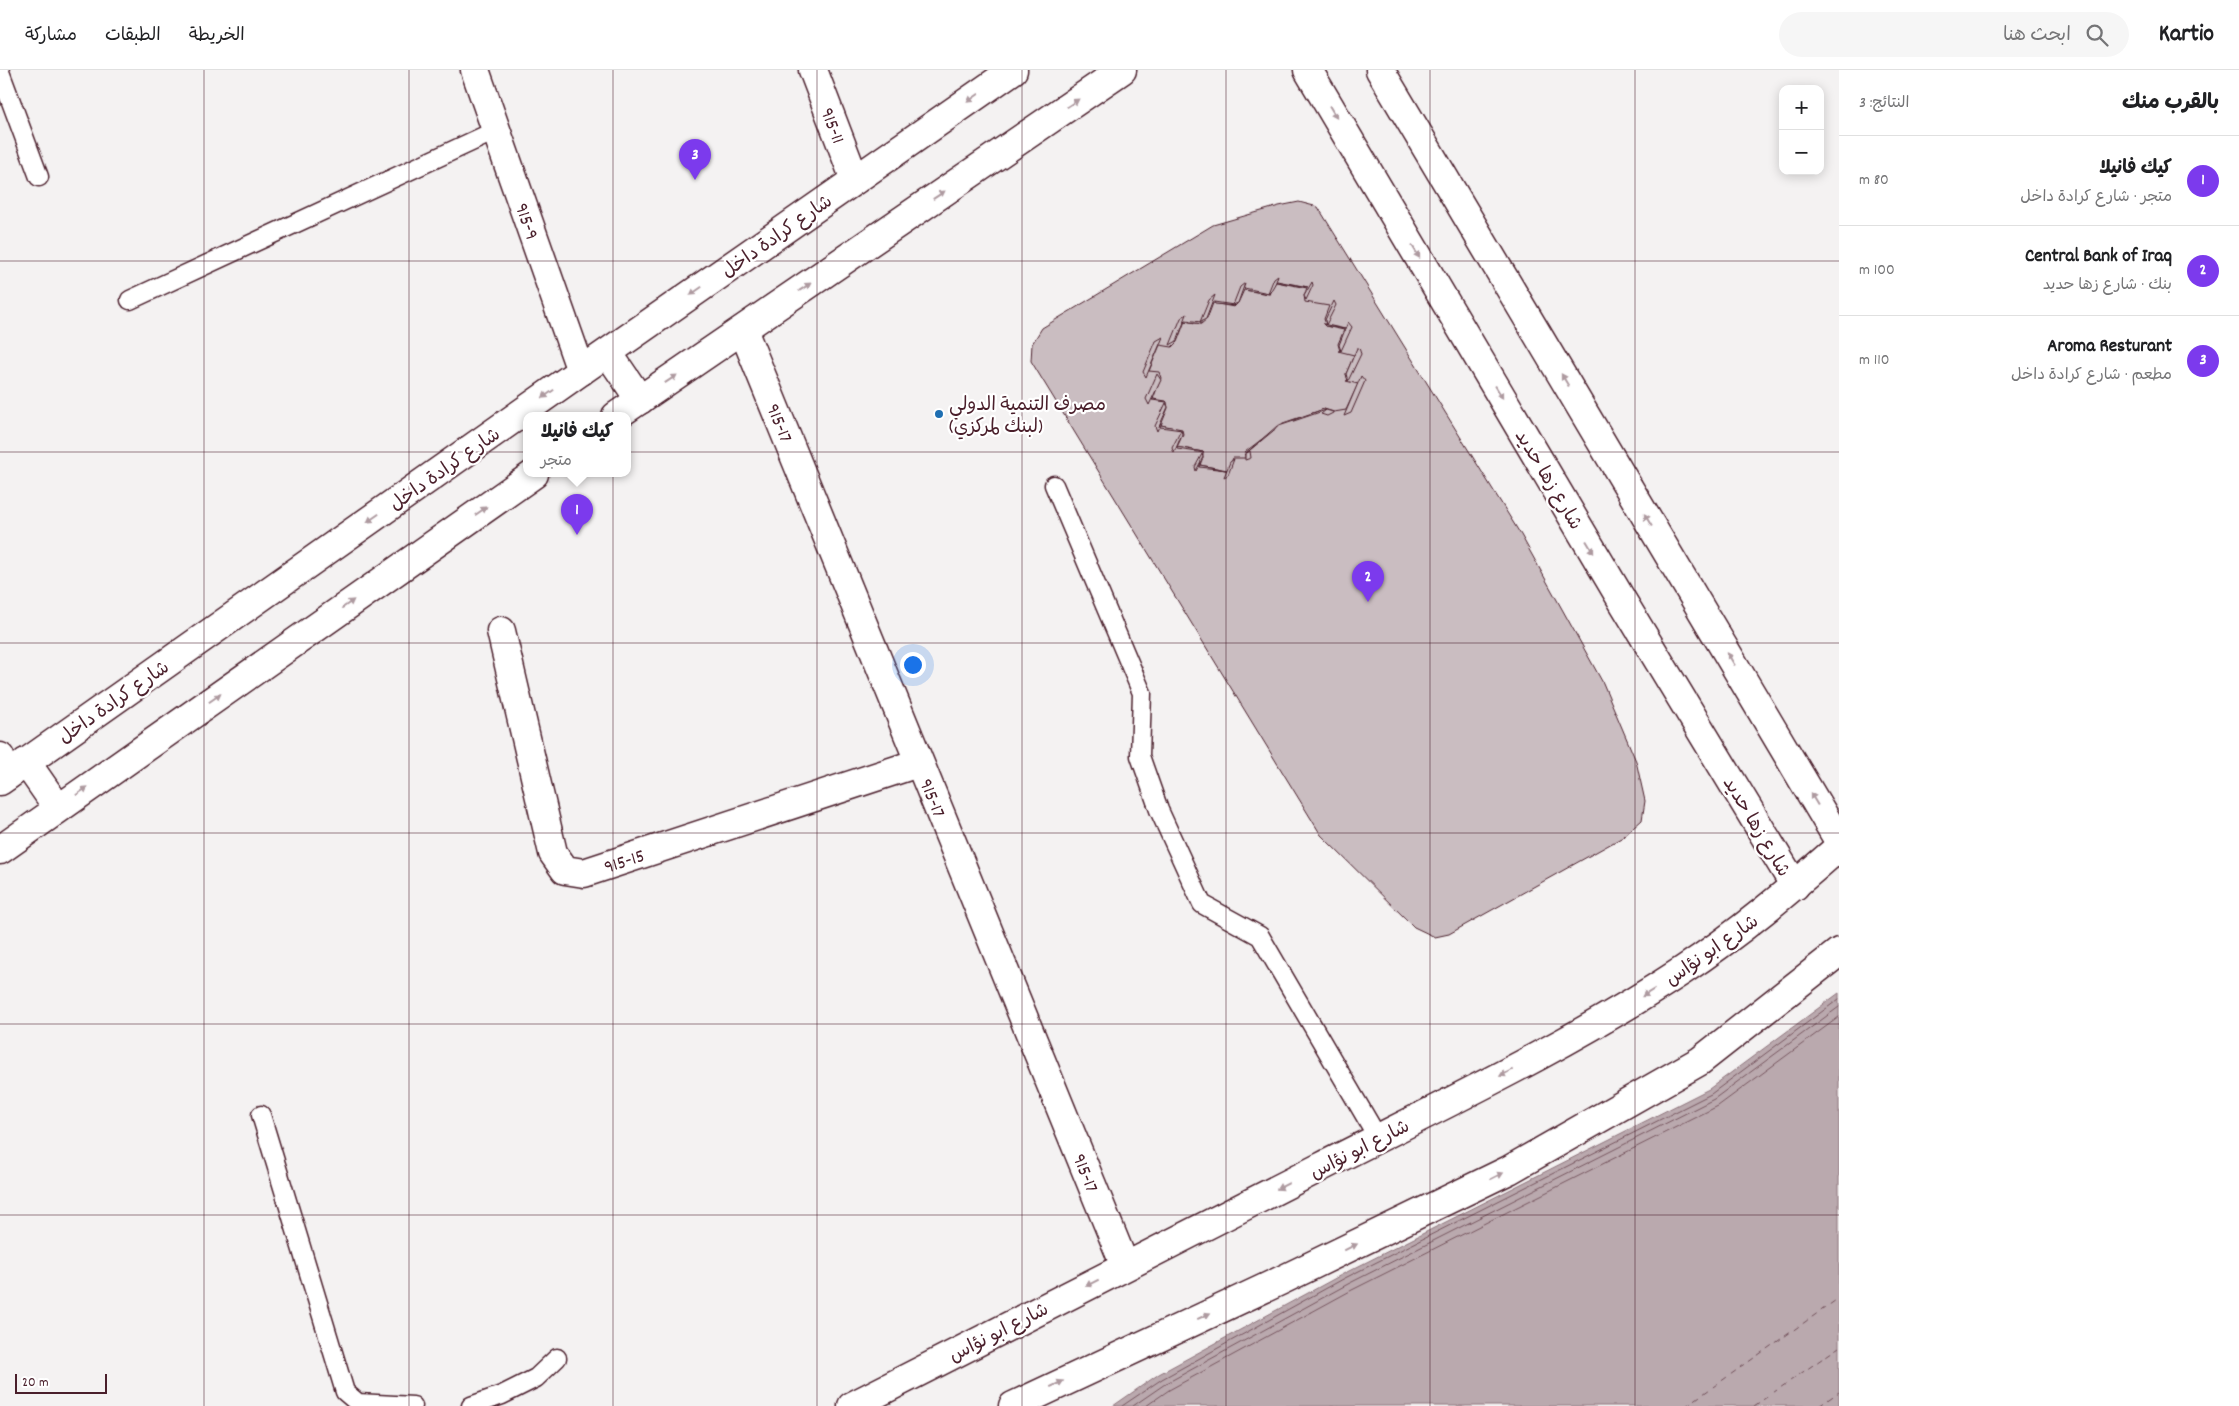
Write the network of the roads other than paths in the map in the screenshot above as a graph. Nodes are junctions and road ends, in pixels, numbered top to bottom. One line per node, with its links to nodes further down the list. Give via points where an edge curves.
1 (475, 70): 8 (main road, 915-9)
2 (813, 70): 10 (main road, 915-11)
3 (1012, 70): 10 (main road, شارع كرادة داخل, one-way to 10)
4 (1122, 70): 12 (main road, one-way to 4)
5 (1308, 70): 28 (main road, شارع زها حديد, one-way to 28)
6 (1380, 70): 25 (main road, one-way to 6)
7 (0, 72): 9 (lane)
8 (497, 130): 11 (lane); 14 (main road, 915-9)
9 (39, 178)
10 (855, 180): 13 (main road, شارع كرادة داخل, one-way to 13)
11 (130, 300)
12 (743, 330): 15 (main road, one-way to 12); 22 (main road, 915-17)
13 (608, 353): 14 (main road, شارع كرادة داخل); 15 (main road)
14 (581, 372): 16 (main road, شارع كرادة داخل, one-way to 16)
15 (640, 400): 18 (main road)
16 (523, 412)
17 (523, 412): 23 (main road, شارع كرادة داخل, one-way to 23)
18 (622, 412)
19 (530, 477): 24 (main road, one-way to 19)
20 (1054, 485): 31 (lane, via 1142,693 1140,756 1159,810 1202,904 1260,936)
21 (501, 631): 22 (main road, 915-15, via 553,853 565,870 584,873)
22 (918, 763): 32 (main road, 915-17)
23 (8, 769): 24 (main road)
24 (58, 808): 27 (main road)
25 (1839, 841)
26 (1839, 847): 28 (main road, شارع ابو نؤاس)
27 (0, 850)
28 (1795, 886): 31 (main road, شارع ابو نؤاس, one-way to 31, via 1692,964 1627,1006)
29 (1839, 952): 37 (main road, one-way to 29, via 1509,1170 1700,1061)
30 (261, 1115): 34 (lane, via 345,1392 358,1403)
31 (1378, 1138): 32 (main road, شارع ابو نؤاس, one-way to 32)
32 (1125, 1266): 36 (main road, شارع ابو نؤاس, one-way to 36)
33 (557, 1358): 35 (lane, via 536,1378)
34 (413, 1406)
35 (471, 1406)
36 (852, 1406)
37 (1013, 1406)

